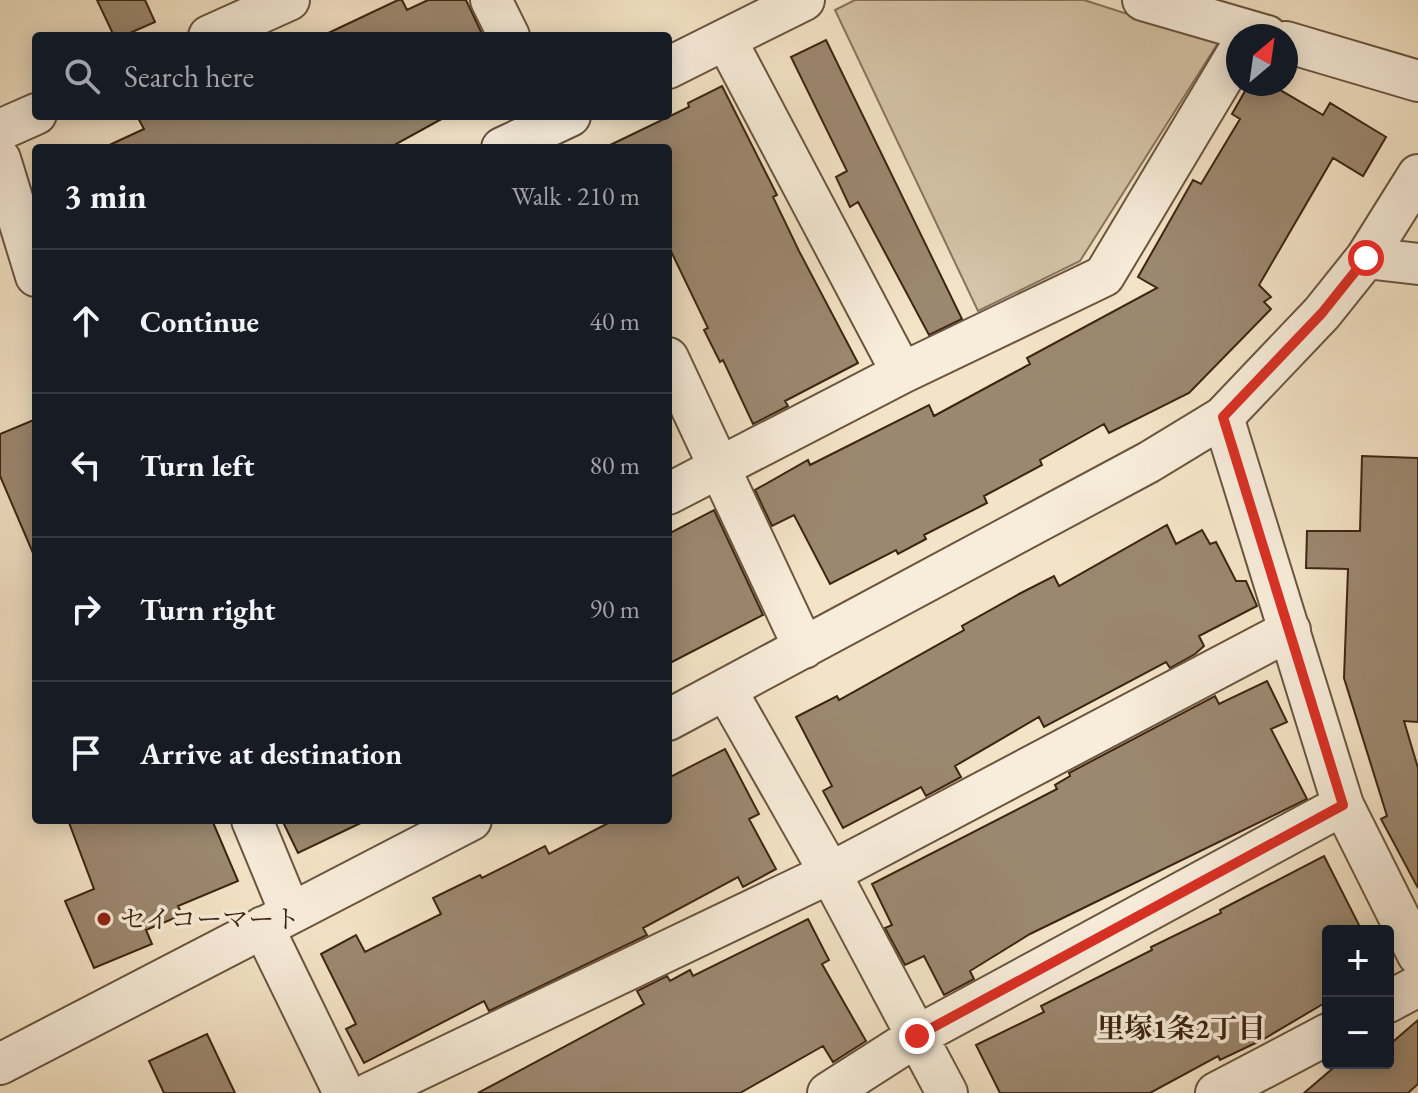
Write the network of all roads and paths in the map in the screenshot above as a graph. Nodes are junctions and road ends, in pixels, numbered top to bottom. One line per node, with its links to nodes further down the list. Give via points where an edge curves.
1 (289, 0): 6 (street)
2 (491, 0): 7 (street)
3 (804, 0): 8 (street)
4 (1143, 0): 5 (street)
5 (1226, 28)
6 (218, 32)
7 (507, 32)
8 (726, 40): 10 (street); 23 (street)
9 (1298, 50): 11 (street)
10 (672, 66)
11 (1418, 81)
12 (1226, 88): 23 (street, via 1104,276)
13 (32, 116): 15 (street)
14 (559, 126): 16 (street)
15 (0, 130)
16 (512, 144)
17 (0, 159): 20 (street)
18 (1418, 175): 19 (street)
19 (1366, 258): 21 (street); 24 (street, via 1322,313)
20 (32, 263)
21 (1418, 264)
22 (672, 367): 25 (street)
23 (902, 373): 25 (street)
24 (1223, 417): 27 (street); 28 (street)
25 (720, 469): 26 (street); 28 (street)
26 (672, 492)
27 (1290, 630): 31 (street); 34 (street)
28 (804, 648): 29 (street)
29 (726, 690): 30 (street); 34 (street)
30 (672, 718)
31 (1343, 805): 36 (street); 39 (street)
32 (253, 824): 35 (street)
33 (463, 824): 35 (street)
34 (830, 873): 39 (street); 43 (street)
35 (276, 919): 41 (street); 42 (street)
36 (1418, 955)
37 (1418, 986): 38 (street)
38 (1394, 999)
39 (917, 1036): 44 (street); 45 (street)
40 (1322, 1037): 46 (street)
41 (0, 1064)
42 (344, 1093)
43 (370, 1093)
44 (828, 1093)
45 (947, 1093)
46 (1216, 1093)

